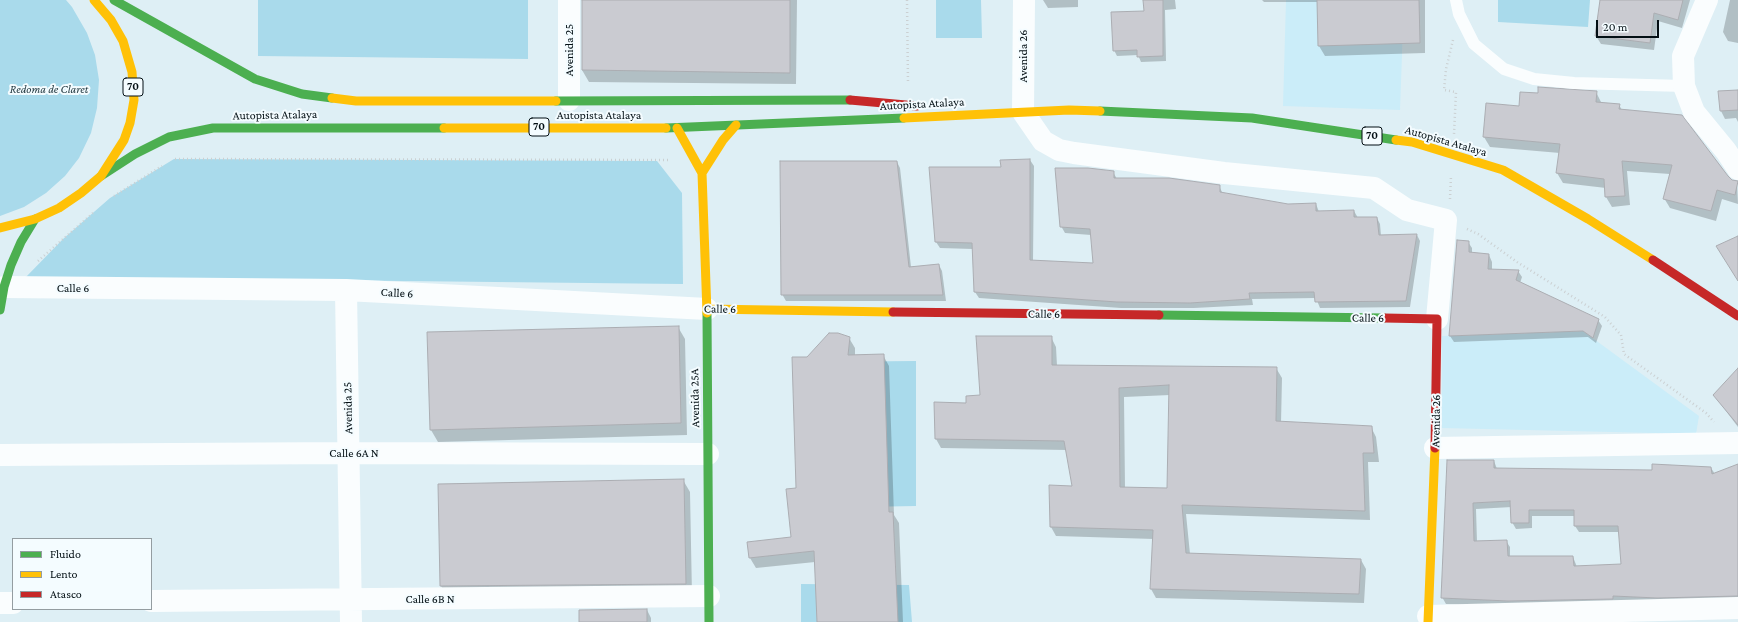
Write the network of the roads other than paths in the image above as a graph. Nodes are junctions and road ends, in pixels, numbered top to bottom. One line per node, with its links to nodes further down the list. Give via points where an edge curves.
1 (94, 0): 15 (main road, 70, via 111,20 123,41 132,72 134,100 124,140)
2 (114, 0): 8 (main road, Autopista Atalaya / 70, via 255,80 302,94 356,101)
3 (569, 0): 8 (street, Avenida 25)
4 (1024, 0): 10 (street, Avenida 26)
5 (1456, 0): 7 (lane, via 1459,14 1474,44 1504,69 1534,79 1574,83)
6 (1707, 0): 7 (street, via 1683,56)
7 (1684, 86): 13 (street, via 1694,112)
8 (569, 100): 9 (main road, Autopista Atalaya / 70, via 856,100)
9 (988, 112): 10 (main road, Autopista Atalaya / 70); 11 (main road, Autopista Atalaya / 70)
10 (1023, 112): 22 (main road, Autopista Atalaya / 70, via 1069,110 1252,118 1412,142 1503,170 1588,220); 23 (street, Avenida 26, via 1043,141 1059,150 1224,172 1374,188 1407,210 1446,220)
11 (736, 125): 12 (main road, Autopista Atalaya / 70); 14 (main road, via 715,150)
12 (677, 128): 14 (main road, Avenida 25A); 15 (main road, Autopista Atalaya / 70, via 213,128 169,137 135,154)
13 (1738, 169)
14 (702, 173): 20 (main road, Avenida 25A)
15 (101, 176): 16 (main road, 70, via 59,208)
16 (36, 219): 17 (main road, 70); 18 (main road, via 16,254)
17 (0, 228)
18 (12, 288): 19 (street, Calle 6); 21 (main road)
19 (346, 290): 20 (street, Calle 6); 26 (street, Avenida 25)
20 (706, 309): 23 (main road, Calle 6); 27 (main road, Avenida 25A)
21 (0, 310)
22 (1738, 316)
23 (1437, 320): 25 (main road, Avenida 26)
24 (1735, 444): 25 (street)
25 (1435, 448): 35 (main road, Avenida 26)
26 (349, 452): 27 (street, Calle 6A N); 28 (street, Calle 6A N); 30 (street, Avenida 25)
27 (708, 454): 29 (main road, Avenida 25A)
28 (0, 455)
29 (709, 596): 30 (street, Calle 6B N); 37 (main road, Avenida 25A)
30 (351, 599): 31 (street, Calle 6B N); 36 (street, Avenida 25)
31 (152, 602)
32 (0, 603): 33 (street)
33 (12, 603)
34 (1738, 608): 35 (street)
35 (1428, 619)
36 (351, 622)
37 (709, 622)

